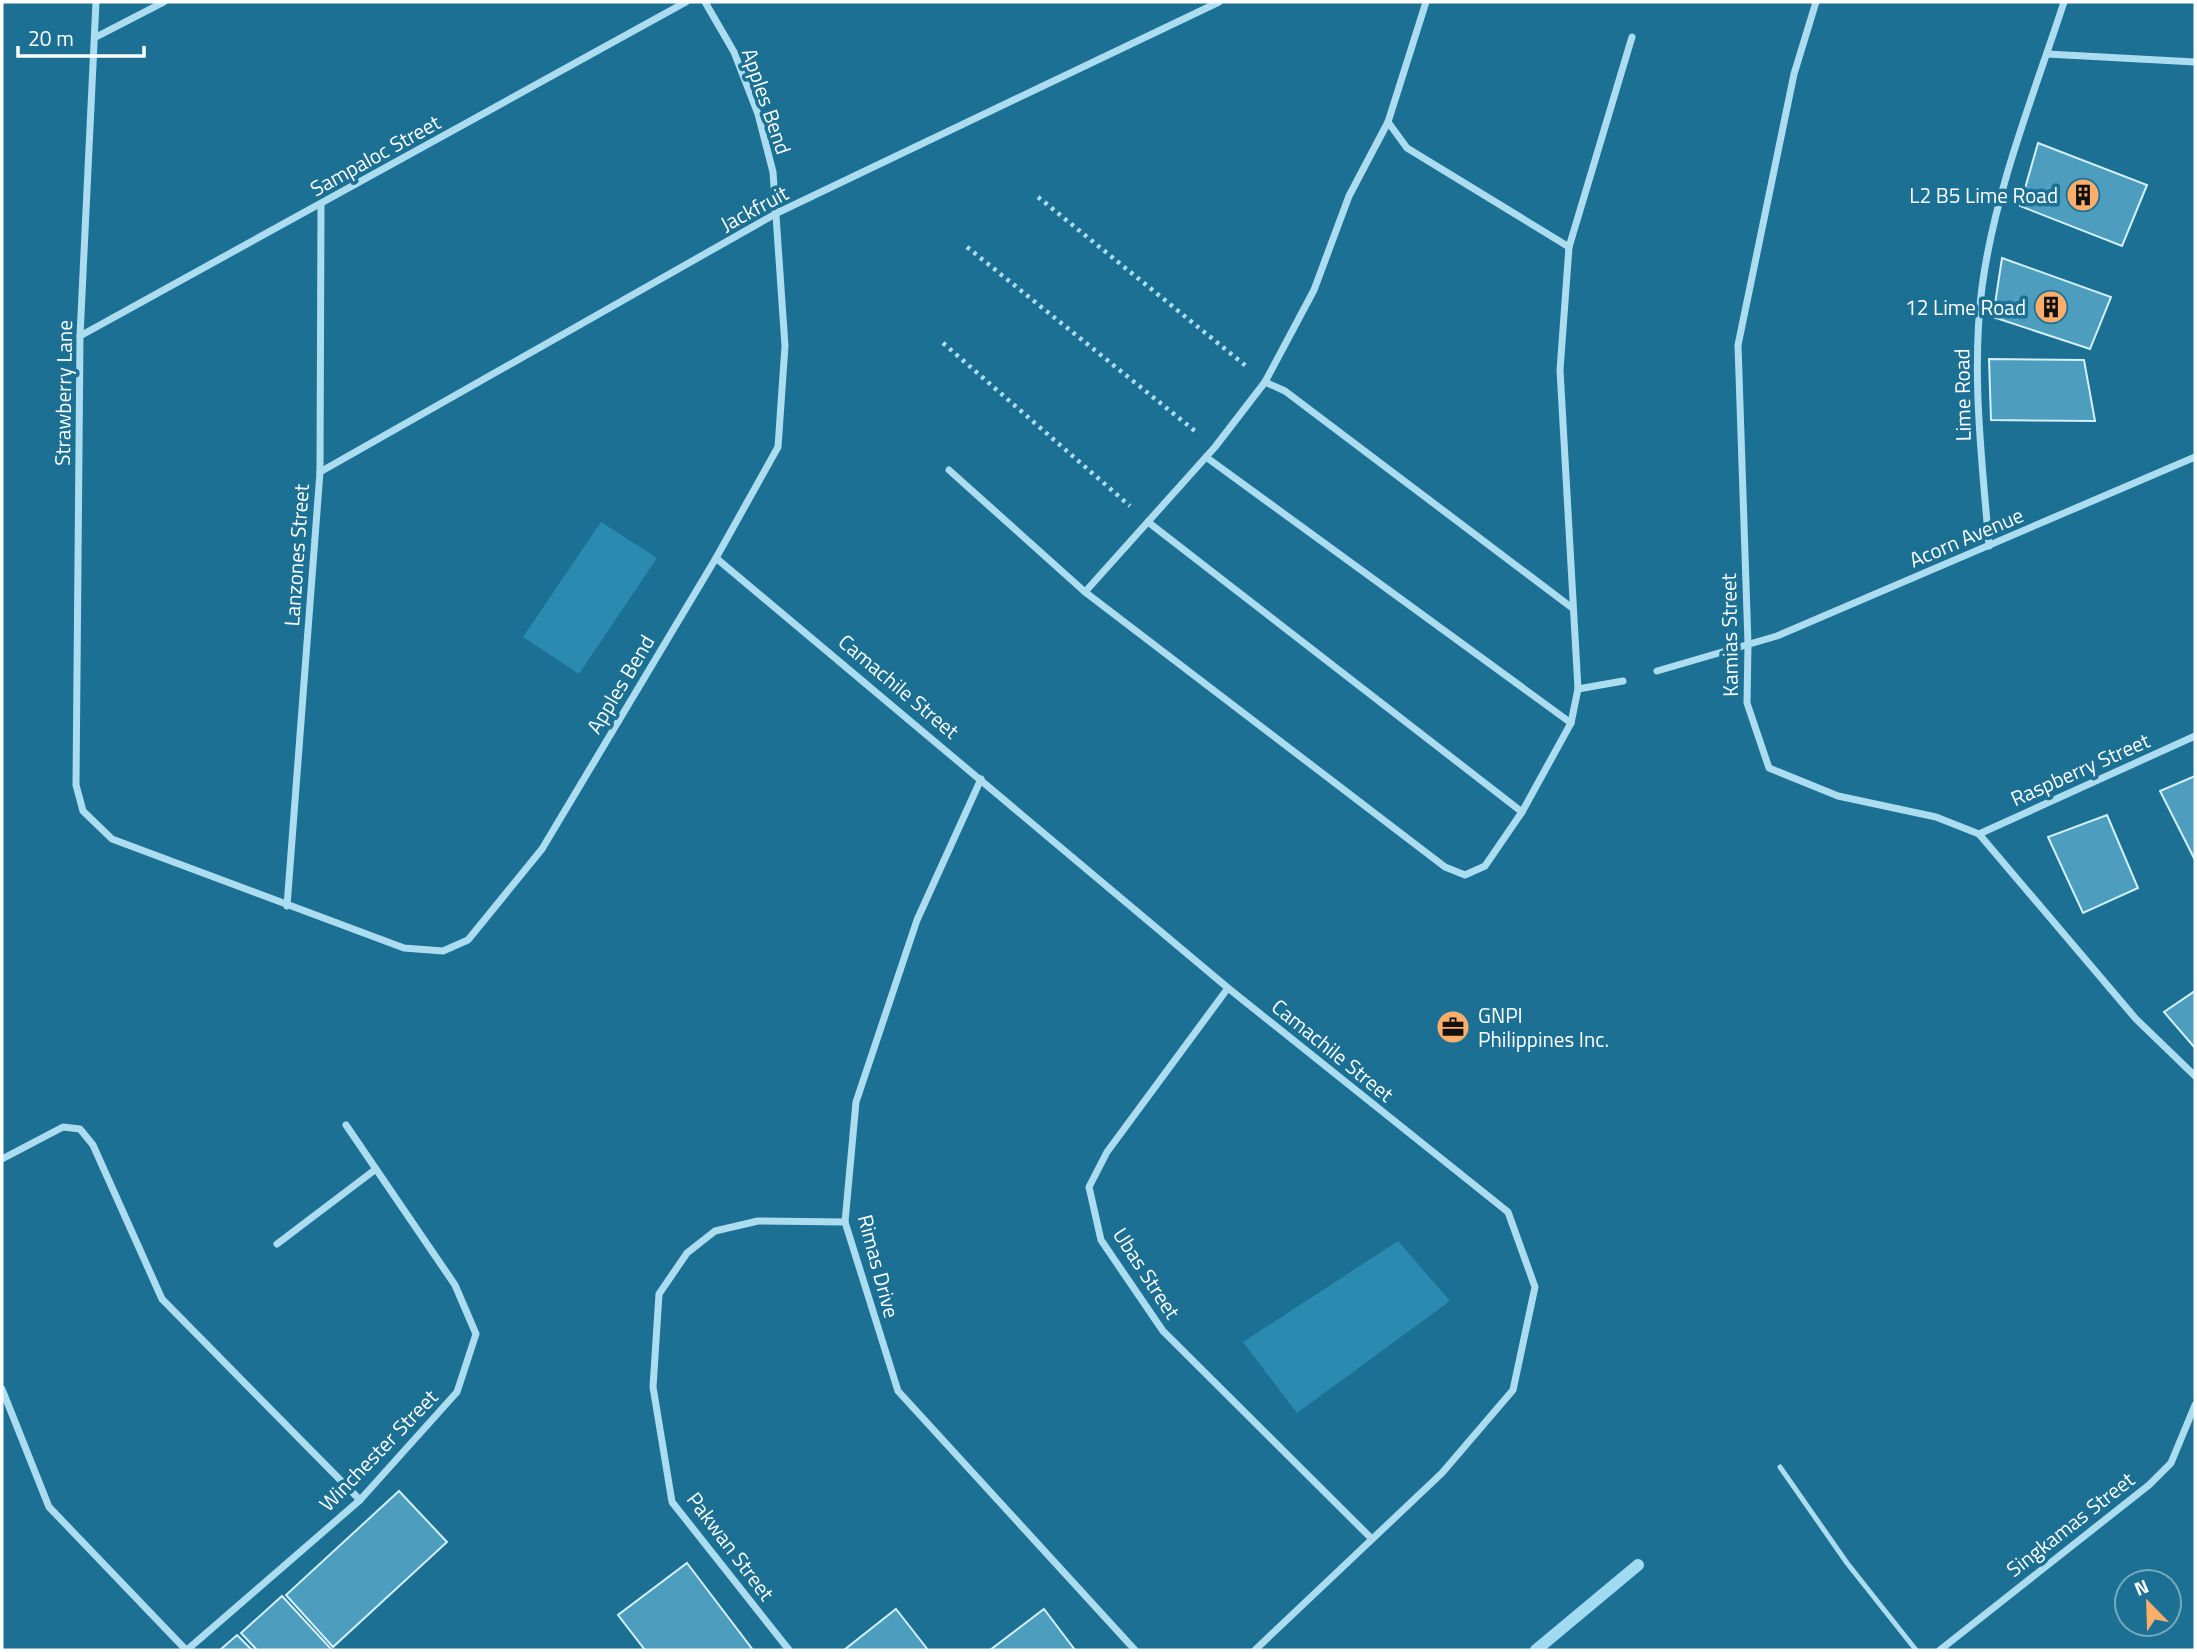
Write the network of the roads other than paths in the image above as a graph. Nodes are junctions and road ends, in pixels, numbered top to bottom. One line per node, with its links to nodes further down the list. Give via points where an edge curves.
1 (96, 2): 9 (street, Strawberry Lane)
2 (164, 2): 9 (street)
3 (686, 2): 14 (street, Sampaloc Street)
4 (705, 2): 15 (street, Apples Bend, via 734,52 758,114 773,172)
5 (1219, 2): 15 (street, Jackfruit)
6 (1426, 2): 13 (street)
7 (1816, 2): 28 (street, Kamias Street, via 1794,74 1738,345)
8 (2064, 2): 11 (street, Lime Road)
9 (96, 37): 17 (street, Strawberry Lane)
10 (1632, 37): 16 (street)
11 (2047, 54): 12 (street); 24 (street, Lime Road, via 1999,211 1982,287 1977,362)
12 (2195, 62)
13 (1388, 122): 16 (street, via 1407,148); 18 (street, via 1349,197 1314,290)
14 (321, 206): 17 (street, Sampaloc Street); 22 (street, Lanzones Street)
15 (777, 214): 22 (street, Jackfruit); 25 (street, Apples Bend, via 785,346 778,447)
16 (1569, 247): 27 (street, via 1560,370)
17 (80, 336): 35 (street, Strawberry Lane)
18 (1265, 382): 19 (street); 27 (street, via 1285,391)
19 (1206, 457): 23 (street); 32 (street)
20 (2195, 457): 24 (street, Acorn Avenue)
21 (949, 470): 26 (street)
22 (320, 472): 38 (street, Lanzones Street)
23 (1148, 522): 26 (street); 36 (street)
24 (1989, 546): 28 (street, Acorn Avenue, via 1777,636)
25 (716, 558): 34 (street, Camachile Street); 38 (street, Apples Bend, via 542,849 468,940 443,951 404,948)
26 (1085, 592): 36 (street, via 1445,867 1465,875 1485,866)
27 (1571, 607): 31 (street)
28 (1748, 644): 29 (street, Acorn Avenue); 37 (street, Kamias Street, via 1747,703 1769,768 1838,796 1936,817)
29 (1657, 671)
30 (1623, 681): 31 (street)
31 (1578, 689): 32 (street)
32 (1571, 723): 36 (street)
33 (2195, 736): 37 (street, Raspberry Street)
34 (981, 779): 39 (street, Camachile Street); 44 (street, Rimas Drive, via 917,920 856,1102)
35 (76, 785): 38 (street, Apples Bend, via 83,811 112,839)
36 (1521, 812)
37 (1979, 834): 40 (street, Kamias Street, via 2136,1018)
38 (287, 906)
39 (1228, 988): 50 (street, Ubas Street, via 1107,1152 1089,1187 1101,1240 1163,1331); 50 (street, Camachile Street, via 1508,1212 1535,1287 1513,1391 1442,1473)
40 (2195, 1076)
41 (346, 1125): 43 (street, Winchester Street)
42 (2, 1159): 49 (street, via 63,1126 80,1129 93,1145 162,1299)
43 (376, 1169): 45 (street); 49 (street, Winchester Street, via 455,1285 477,1334 457,1392)
44 (845, 1222): 52 (street, Pakwan Street, via 758,1221 715,1231 687,1253 659,1294 653,1387 672,1502); 53 (street, Rimas Drive, via 898,1391)
45 (277, 1244)
46 (2, 1390): 51 (street, via 49,1507)
47 (2195, 1405): 56 (street, Singkamas Street, via 2171,1463 2149,1485)
48 (1780, 1467): 55 (lane)
49 (360, 1500): 51 (street, Winchester Street)
50 (1371, 1538): 54 (street, Camachile Street)
51 (186, 1650)
52 (789, 1650)
53 (1135, 1650)
54 (1255, 1650)
55 (1916, 1650)
56 (1940, 1650)

